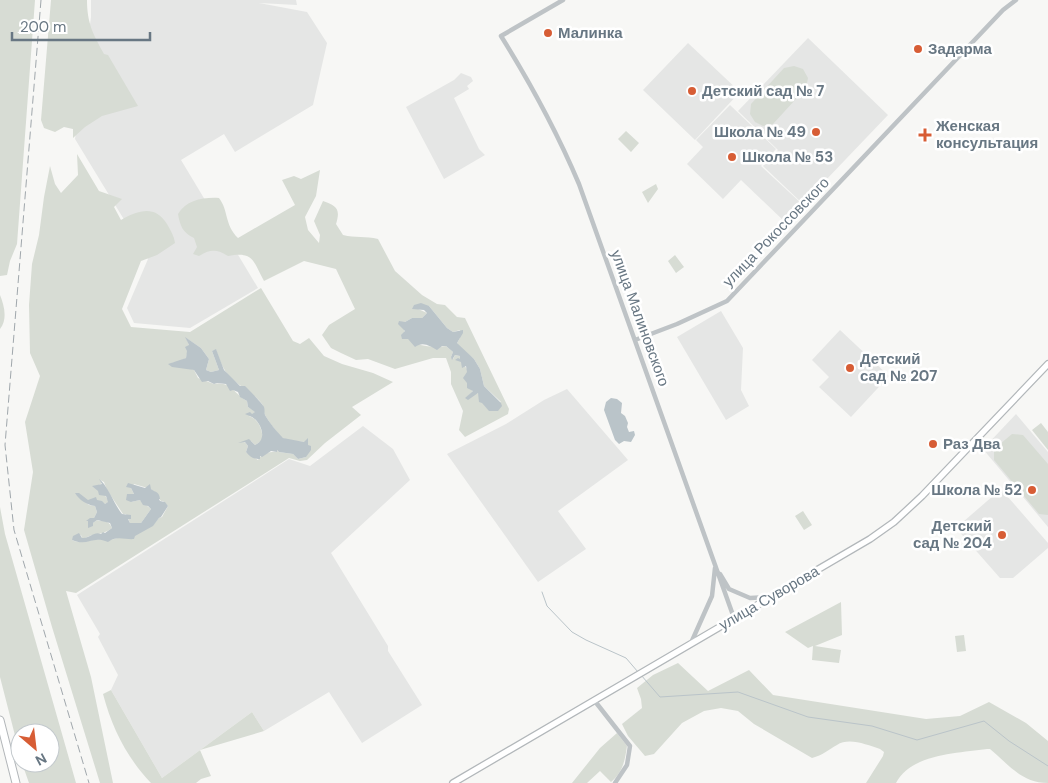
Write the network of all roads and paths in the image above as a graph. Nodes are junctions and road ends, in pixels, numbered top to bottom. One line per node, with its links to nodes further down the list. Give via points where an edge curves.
1 (563, 0): 3 (street, улица Малиновского, via 501,36 534,90 570,162)
2 (1016, 0): 3 (street, улица Рокоссовского, via 727,301)
3 (635, 340): 5 (street, улица Малиновского)
4 (1048, 364): 6 (main road, улица Суворова, via 894,522)
5 (715, 567): 6 (street, via 729,589 750,598); 7 (street, улица Малиновского); 8 (street, via 712,596)
6 (771, 597): 7 (main road, улица Суворова)
7 (734, 618): 8 (main road, улица Суворова)
8 (691, 643): 9 (main road, улица Суворова)
9 (594, 700): 12 (main road, улица Суворова); 13 (street, via 630,746 627,765)
10 (0, 720): 11 (highway)
11 (16, 783)
12 (453, 783)
13 (615, 783)

